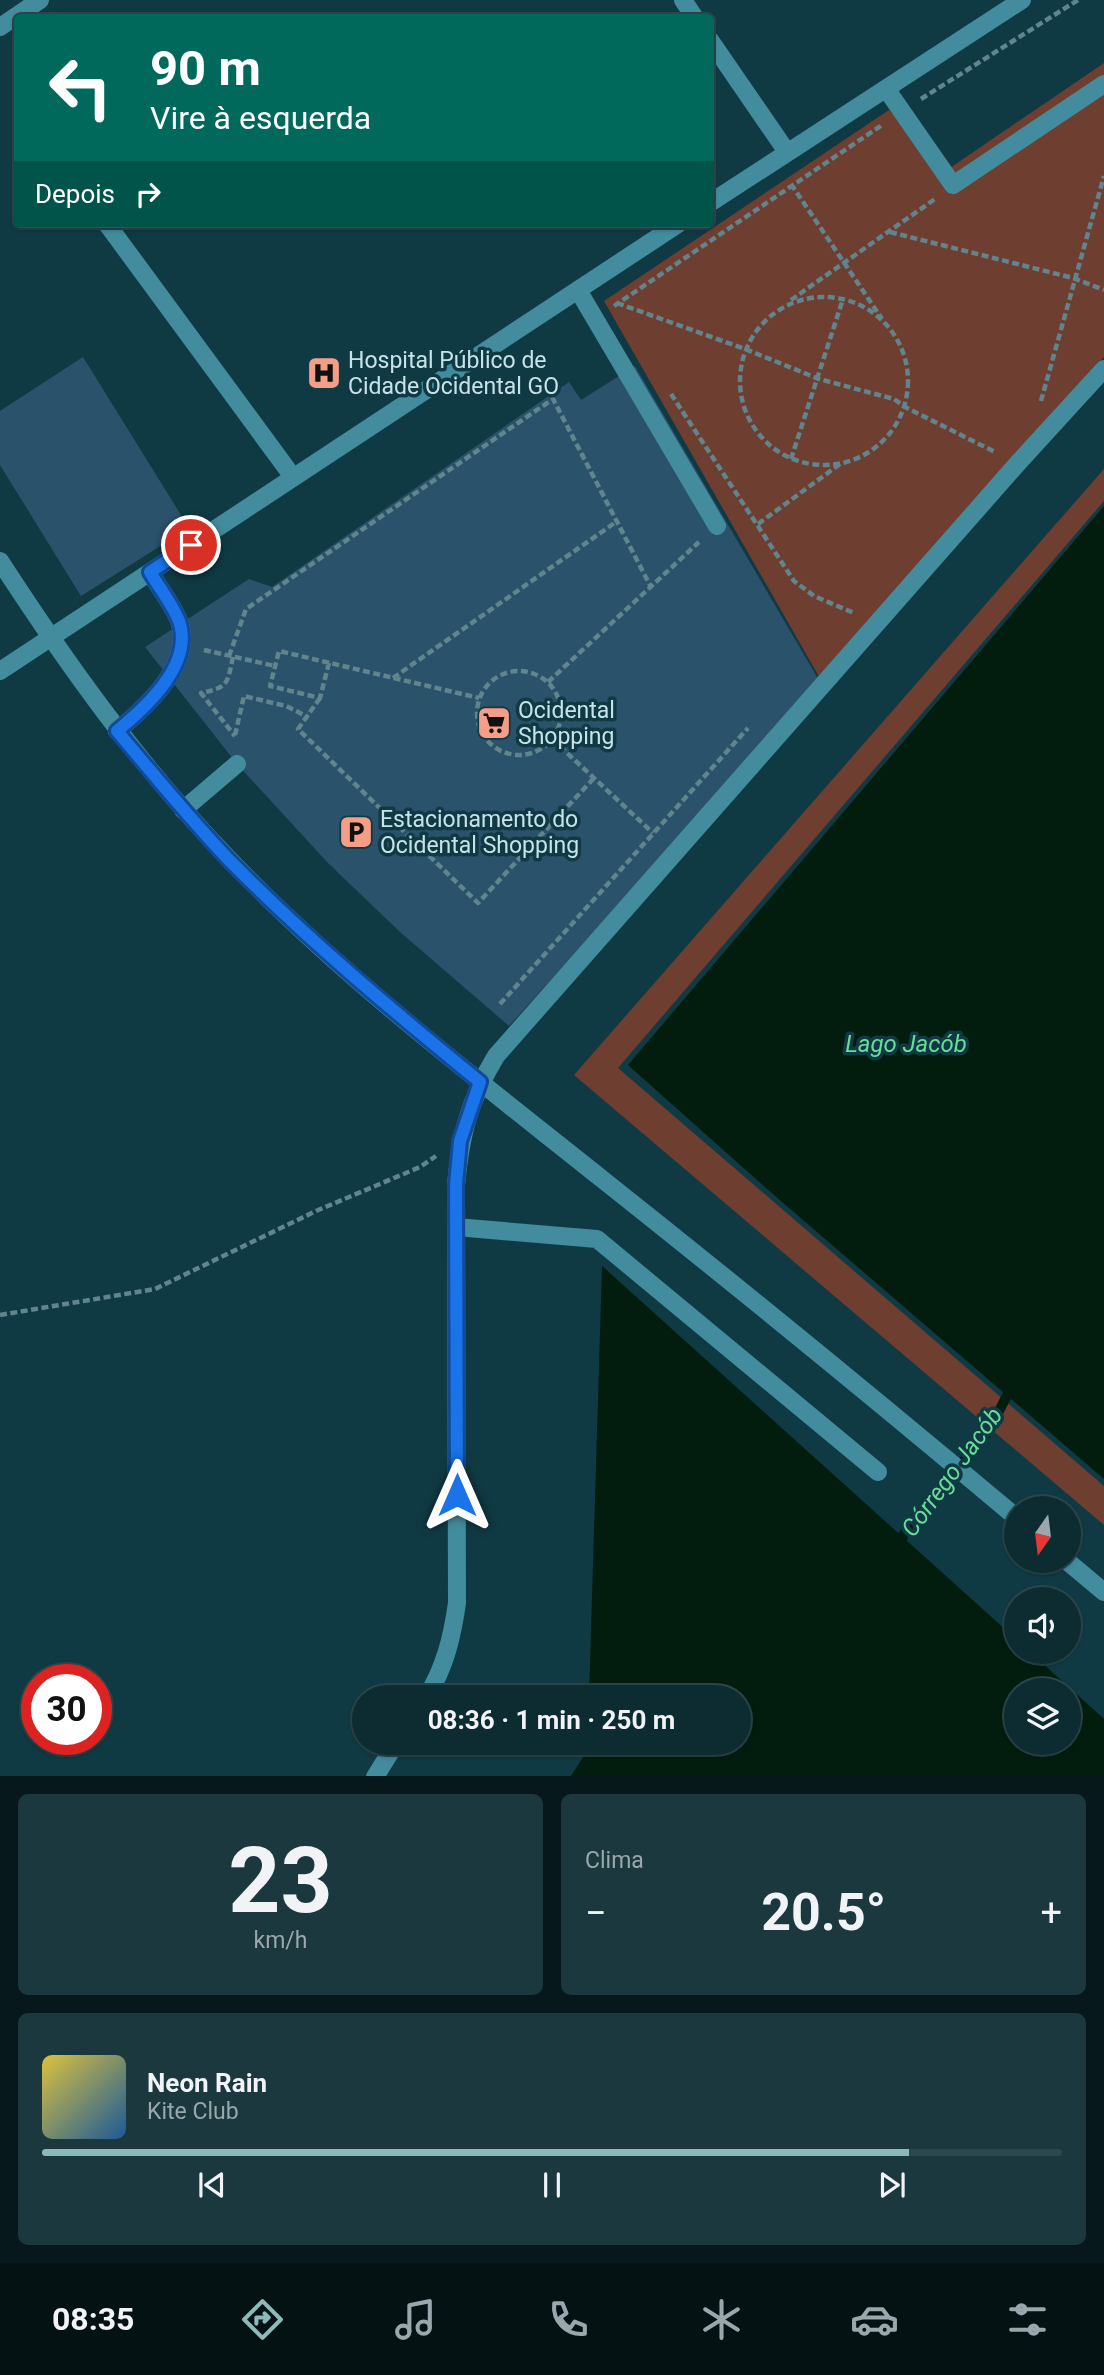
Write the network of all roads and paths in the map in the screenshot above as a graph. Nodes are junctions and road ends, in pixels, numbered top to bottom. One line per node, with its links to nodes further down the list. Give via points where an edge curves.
1 (40, 0): 4 (street)
2 (1022, 0): 7 (street)
3 (1078, 0): 8 (path)
4 (19, 14)
5 (714, 47): 9 (street)
6 (1104, 84): 12 (street)
7 (887, 90): 8 (street); 9 (street)
8 (900, 113): 11 (path); 12 (street)
9 (781, 156): 11 (path); 13 (street)
10 (1104, 176): 18 (path)
11 (792, 184): 17 (path); 23 (path)
12 (953, 185): 16 (path)
13 (714, 200)
14 (112, 228): 36 (street)
15 (672, 228): 19 (street)
16 (890, 232): 17 (path); 18 (path)
17 (845, 263): 24 (path); 26 (path)
18 (1073, 278): 21 (path); 32 (path)
19 (594, 279): 20 (street); 23 (path)
20 (578, 290): 36 (street); 39 (street)
21 (1104, 290)
22 (844, 299): 24 (path, via 819,296 794,301); 26 (path); 29 (path)
23 (615, 305): 25 (path); 27 (path)
24 (773, 313): 27 (path)
25 (621, 318)
26 (885, 323): 31 (path, via 906,362)
27 (745, 349): 29 (path); 33 (path, via 739,391 745,412 756,432)
28 (1104, 369): 34 (street)
29 (819, 379): 31 (path, via 894,399); 33 (path)
30 (667, 387): 38 (path)
31 (905, 407): 34 (path); 35 (path, via 880,444)
32 (1038, 412)
33 (791, 459): 35 (path)
34 (1018, 463): 44 (street)
35 (841, 464): 38 (path)
36 (293, 477): 42 (street)
37 (616, 522): 43 (path); 46 (path, via 553,399 246,609 229,656); 50 (path)
38 (758, 524): 44 (path, via 802,589)
39 (718, 526)
40 (698, 543): 43 (path)
41 (0, 561): 45 (street)
42 (150, 572): 45 (street); 56 (street, via 180,624 181,645 169,678 151,702)
43 (651, 587): 51 (path)
44 (877, 623): 63 (street, via 496,1056)
45 (50, 638): 49 (street); 56 (street)
46 (233, 657): 48 (path); 54 (path, via 223,688 201,693 235,736 244,696 286,706)
47 (329, 663): 48 (path, via 279,651); 50 (path); 52 (path)
48 (275, 666): 52 (path, via 270,686)
49 (0, 670)
50 (392, 678): 53 (path)
51 (548, 682): 53 (path, via 530,672 502,674); 57 (path, via 559,699 561,713)
52 (320, 698): 54 (path)
53 (479, 698): 57 (path, via 477,720 482,733 502,751 530,754)
54 (308, 717): 59 (path, via 298,729 478,903)
55 (756, 720): 61 (path)
56 (117, 731): 60 (street)
57 (552, 739): 59 (path)
58 (237, 764): 60 (street)
59 (594, 778): 61 (path)
60 (183, 810): 63 (street, via 334,960)
61 (653, 833): 62 (path)
62 (500, 1004)
63 (480, 1082): 64 (street); 68 (street, via 739,1287)
64 (460, 1141): 65 (street); 66 (path, via 420,1167 316,1211 155,1289)
65 (456, 1227): 67 (street, via 597,1239); 71 (street, via 457,1603 452,1642)
66 (0, 1315)
67 (878, 1472)
68 (1004, 1507)
69 (1081, 1573): 70 (street)
70 (1104, 1592)
71 (434, 1685)
72 (388, 1755): 73 (street)
73 (375, 1776)

